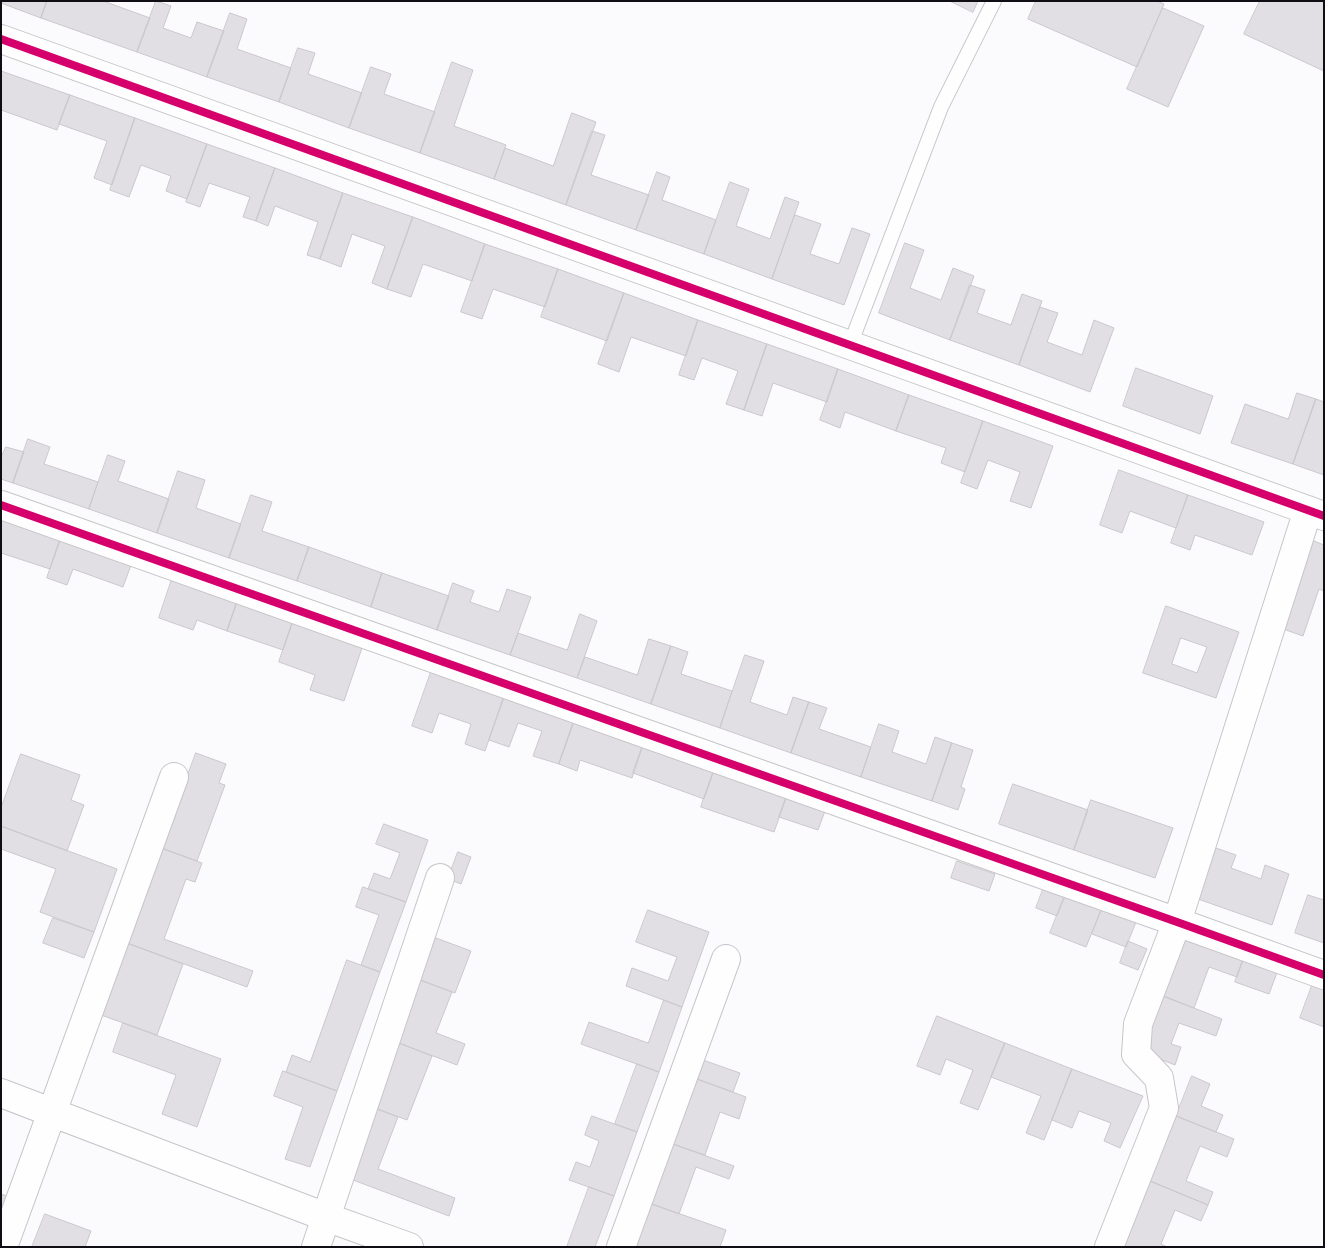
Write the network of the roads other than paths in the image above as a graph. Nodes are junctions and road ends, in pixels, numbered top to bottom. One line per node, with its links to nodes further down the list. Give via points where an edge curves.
1 (994, 1): 3 (lane, via 941,108)
2 (1, 39): 3 (street)
3 (850, 345): 5 (street)
4 (1, 506): 8 (street)
5 (1316, 513): 8 (street)
6 (174, 777): 12 (street)
7 (440, 878): 13 (street)
8 (1177, 922): 10 (street); 18 (street, via 1138,1024 1136,1047 1136,1054 1159,1078 1164,1108)
9 (726, 959): 17 (street)
10 (1324, 976)
11 (1, 1093): 12 (street)
12 (52, 1112): 13 (street); 14 (street)
13 (326, 1217): 15 (street); 16 (street)
14 (3, 1247)
15 (316, 1247)
16 (408, 1247)
17 (621, 1247)
18 (1109, 1247)

